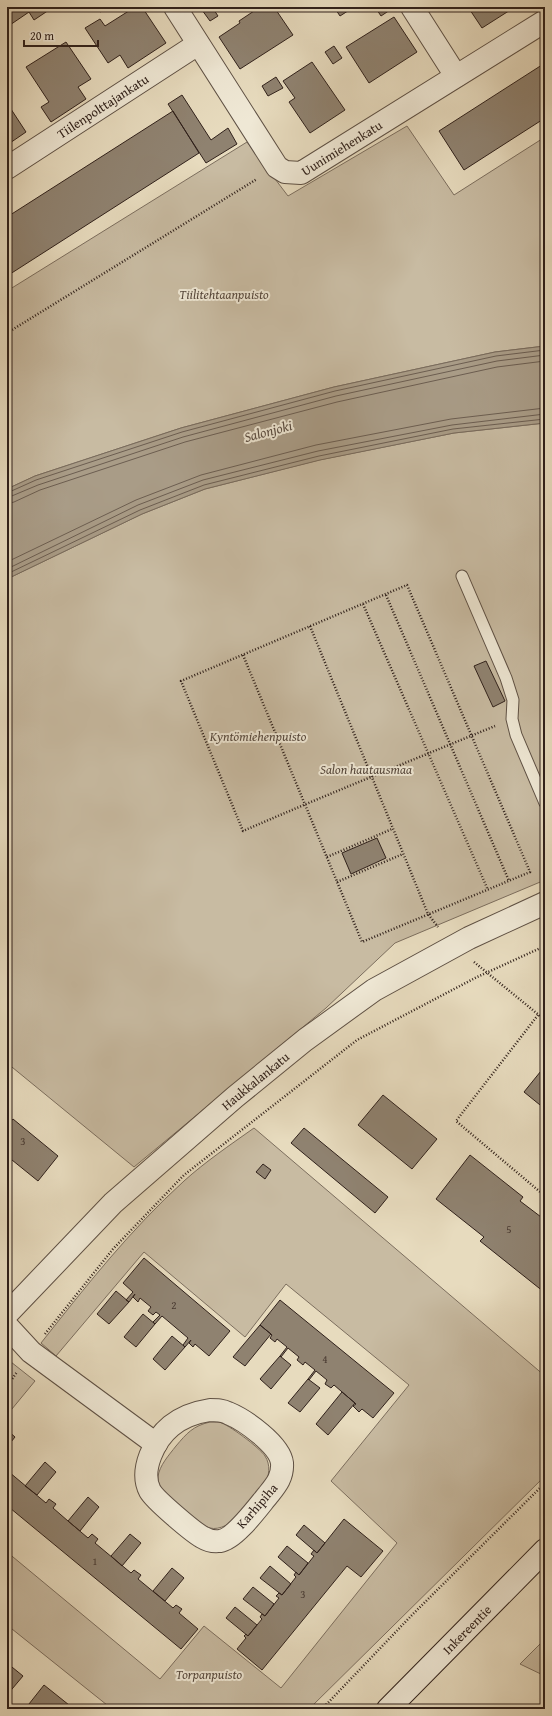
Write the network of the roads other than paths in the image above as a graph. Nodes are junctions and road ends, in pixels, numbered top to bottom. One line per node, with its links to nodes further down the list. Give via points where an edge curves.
1 (174, 7): 4 (street)
2 (412, 7): 5 (street)
3 (545, 21): 5 (street, Uunimiehenkatu)
4 (198, 44): 5 (street, Uunimiehenkatu, via 277,167 285,172 301,173); 6 (street, Tiilenpolttajankatu)
5 (456, 76)
6 (7, 168)
7 (462, 576): 8 (lane, via 506,678 513,700 512,720 516,735)
8 (545, 803)
9 (545, 903): 10 (street, Haukkalankatu, via 469,938 374,990 306,1040 235,1097 113,1203)
10 (7, 1314)
11 (7, 1326): 12 (street, via 31,1352)
12 (156, 1444): 12 (street, Karhipiha, via 147,1471 150,1491 193,1531 208,1540 221,1541 228,1537 243,1524 280,1480 282,1463 274,1447 235,1416 220,1410 201,1411 186,1417 171,1426)
13 (545, 1550): 14 (street, Inkereentie)
14 (388, 1709)

